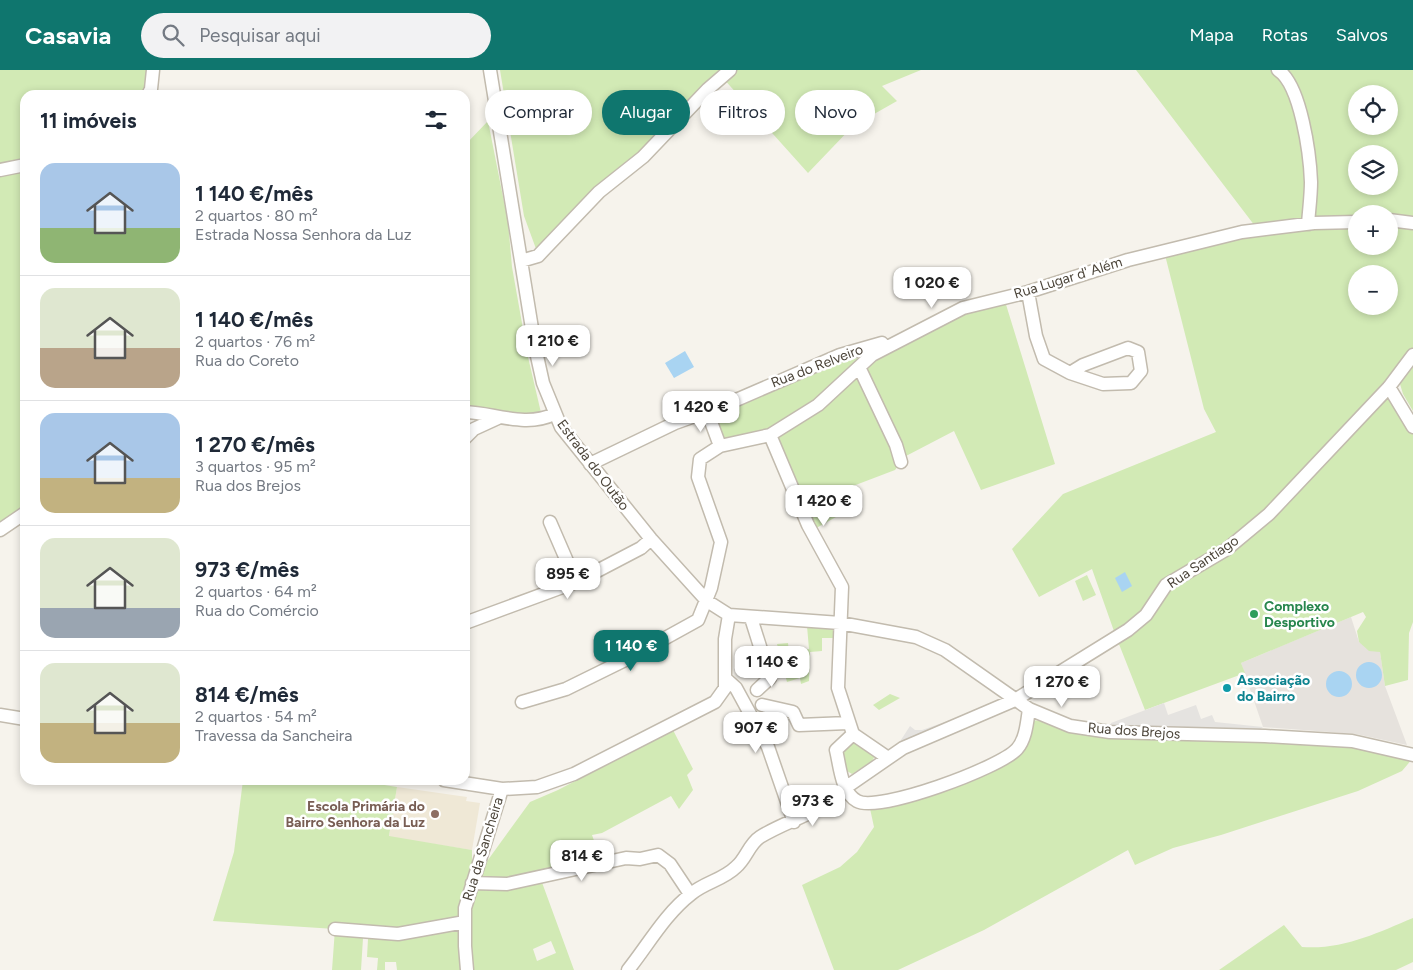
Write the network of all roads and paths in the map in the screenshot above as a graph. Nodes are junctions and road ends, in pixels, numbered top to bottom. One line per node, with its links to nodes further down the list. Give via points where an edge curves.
1 (153, 70): 5 (street)
2 (490, 70): 12 (street, Estrada do Outão)
3 (730, 70): 12 (street, via 643,157 599,192 538,256)
4 (1278, 70): 11 (street, via 1297,98 1305,138 1311,181)
5 (150, 90)
6 (20, 166): 7 (street)
7 (0, 170)
8 (1398, 221): 10 (street)
9 (1348, 222): 11 (street, Rua Lugar d' Além)
10 (1413, 223)
11 (1308, 224): 13 (street, Rua Lugar d' Além, via 1242,232 1128,260)
12 (521, 262): 21 (street, Estrada do Outão, via 539,366)
13 (1028, 292): 14 (street, Rua Lugar d' Além, via 963,308); 17 (street, via 1044,359)
14 (910, 335): 16 (street, Rua Lugar d' Além, via 872,354); 19 (street, Rua do Relveiro, via 840,355)
15 (1413, 355): 18 (street, Rua Santiago)
16 (859, 367): 25 (street, Rua Lugar d' Além, via 818,405); 27 (street)
17 (1070, 373): 17 (street, via 1103,384 1131,383 1141,371 1138,352 1128,348)
18 (1389, 387): 23 (street); 42 (street, Rua Santiago, via 1269,514 1227,549 1166,585 1146,615 1128,630)
19 (708, 411): 26 (street); 28 (street, Rua do Relveiro, via 675,423)
20 (470, 413): 22 (street)
21 (554, 414): 22 (street, via 542,419); 28 (street, Estrada do Outão)
22 (498, 418): 24 (street)
23 (1413, 426)
24 (470, 433)
25 (770, 435): 26 (street, Rua Lugar d' Além); 38 (street, via 808,526 842,587)
26 (720, 446): 34 (street, Rua Lugar d' Além, via 700,459 698,477 720,542)
27 (901, 462)
28 (590, 464): 32 (street, Estrada do Outão)
29 (20, 516): 31 (street)
30 (550, 522): 33 (street)
31 (0, 530)
32 (651, 539): 33 (street, via 641,548); 34 (street, Estrada do Outão)
33 (576, 582): 37 (street)
34 (707, 601): 35 (street, Estrada do Outão); 43 (street, via 698,620 631,657 566,689)
35 (729, 615): 36 (street, Rua dos Brejos); 39 (street, via 724,639)
36 (751, 618): 38 (street, Rua dos Brejos); 41 (street, via 770,678)
37 (470, 621)
38 (840, 624): 42 (street, Rua dos Brejos, via 916,637 946,650); 49 (street, via 838,688)
39 (726, 679): 40 (street); 53 (street, via 725,688 715,702 574,774 537,787)
40 (736, 688): 41 (street); 48 (street)
41 (757, 690): 44 (street)
42 (1014, 700): 45 (street, Rua dos Brejos); 51 (street, Rua Santiago, via 924,737)
43 (522, 702)
44 (762, 705): 48 (street); 49 (street, via 793,712 799,725)
45 (1029, 709): 50 (street, Rua dos Brejos, via 1070,726 1110,732 1352,741); 54 (street, via 1024,735 1017,750 984,768 884,803 863,804)
46 (0, 715): 47 (street)
47 (20, 718)
48 (752, 720): 55 (street, via 768,747)
49 (850, 729): 51 (street); 54 (street, via 836,750)
50 (1413, 755)
51 (888, 758): 54 (street, Rua Santiago)
52 (470, 784): 53 (street)
53 (502, 788): 56 (street, Rua da Sancheira)
54 (845, 788): 55 (street, Rua Santiago, via 838,796)
55 (794, 822): 57 (street, Rua Santiago, via 758,838 733,870)
56 (472, 882): 57 (street, via 507,884 626,858 658,856 670,864); 58 (street, Rua da Sancheira)
57 (690, 894): 61 (street)
58 (465, 922): 59 (street, via 398,934); 60 (street, Rua da Sancheira)
59 (335, 929)
60 (468, 970)
61 (628, 970)

